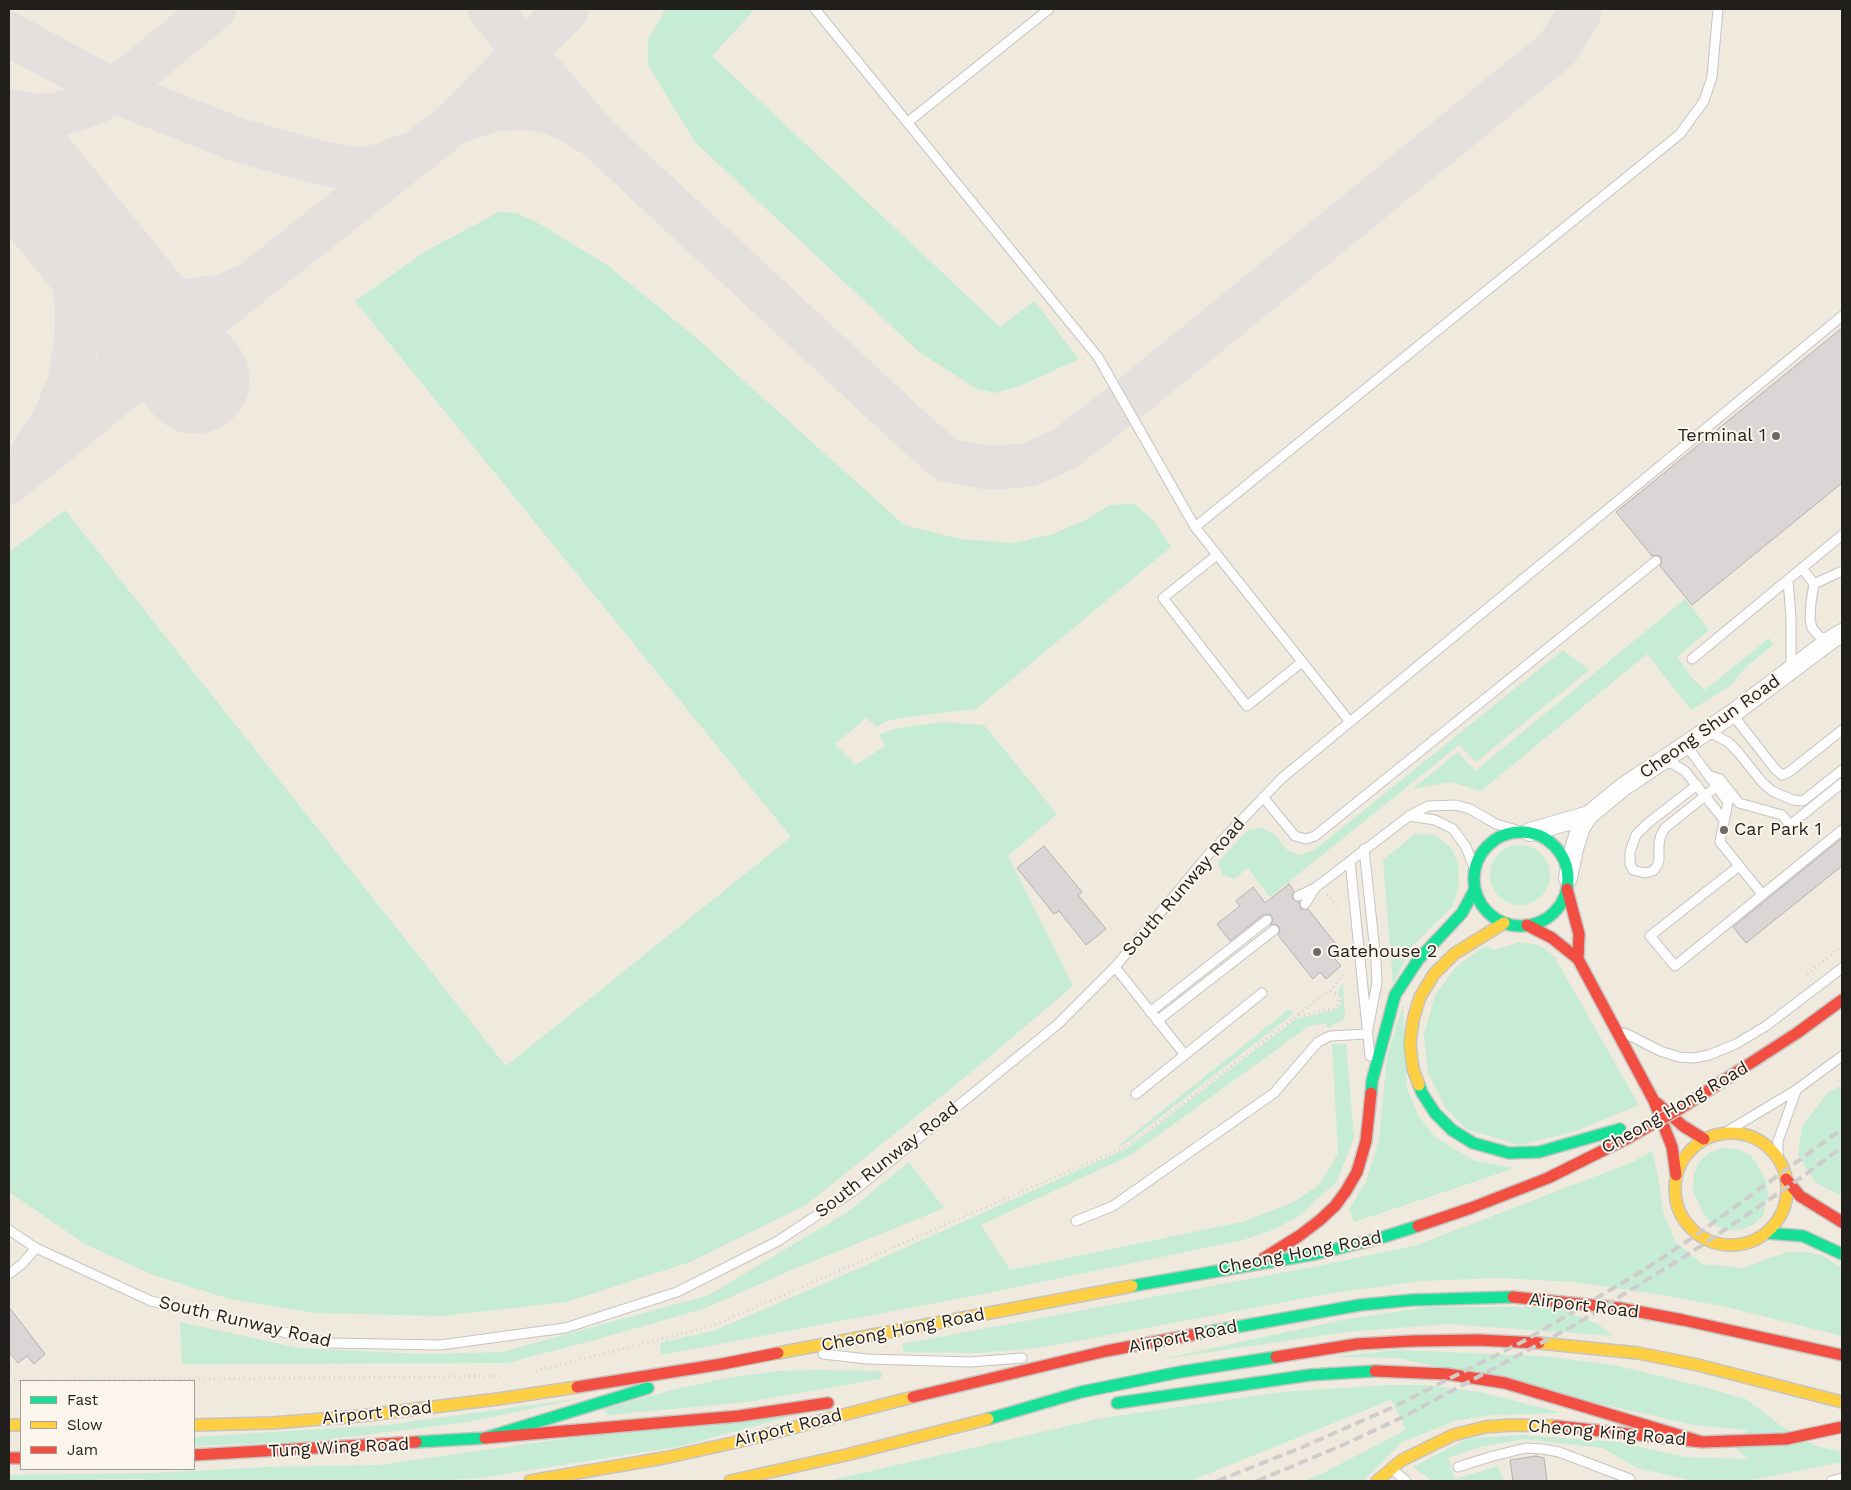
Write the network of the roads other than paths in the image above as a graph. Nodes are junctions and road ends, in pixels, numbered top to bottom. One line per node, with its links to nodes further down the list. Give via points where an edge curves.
1 (815, 9): 4 (lane)
2 (1050, 9): 4 (lane)
3 (1718, 9): 6 (lane, via 1712,77 1704,101 1680,134)
4 (908, 122): 6 (lane, via 1098,356)
5 (1842, 316): 19 (lane, South Runway Road)
6 (1195, 527): 8 (lane)
7 (1842, 536): 10 (lane)
8 (1217, 554): 16 (lane); 16 (lane, via 1163,598 1247,706)
9 (1656, 561): 30 (lane, via 1316,836 1306,839 1295,836)
10 (1802, 568): 12 (lane); 13 (lane)
11 (1842, 571): 13 (lane)
12 (1788, 581): 15 (lane); 17 (lane)
13 (1814, 584): 14 (lane, via 1812,628 1820,637)
14 (1839, 633): 17 (street, Cheong Shun Road)
15 (1692, 659)
16 (1302, 662): 19 (lane)
17 (1791, 671): 18 (street, Cheong Shun Road)
18 (1732, 714): 20 (lane, via 1782,775); 21 (street, Cheong Shun Road)
19 (1350, 722): 30 (lane, South Runway Road)
20 (1842, 730)
21 (1707, 731): 22 (street, Cheong Shun Road); 24 (lane, via 1728,742 1772,791 1793,800 1804,800)
22 (1686, 745): 23 (street, Cheong Shun Road); 25 (lane)
23 (1661, 761): 27 (lane, via 1679,767); 31 (street, Cheong Shun Road)
24 (1842, 770)
25 (1708, 775): 26 (lane, via 1720,779 1739,803 1782,814 1790,825); 28 (lane)
26 (1842, 783)
27 (1697, 785): 29 (lane); 29 (lane, via 1636,835 1630,852 1633,870 1645,873 1657,866 1660,835)
28 (1716, 787): 29 (lane); 33 (lane, via 1728,802)
29 (1705, 796): 33 (lane)
30 (1263, 797): 51 (lane, South Runway Road, via 1208,855)
31 (1589, 815): 35 (street, Cheong Shun Road); 40 (street, Cheong Shun Road, via 1574,849)
32 (1409, 816): 35 (lane, via 1428,806 1456,805 1496,824); 36 (lane); 39 (lane, via 1435,820 1453,829 1466,847)
33 (1724, 820): 38 (lane, via 1720,842)
34 (1842, 830): 43 (lane)
35 (1525, 832): 39 (street, via 1503,835 1489,843); 40 (street, via 1548,840 1556,847 1567,866)
36 (1364, 850): 37 (lane); 58 (lane, via 1377,983)
37 (1350, 861): 41 (lane); 58 (lane)
38 (1739, 866): 43 (lane); 43 (lane, via 1650,936 1675,966)
39 (1475, 870): 42 (street)
40 (1568, 884): 48 (street, via 1558,908 1536,924); 50 (street, via 1579,934)
41 (1315, 888): 44 (lane); 45 (lane)
42 (1475, 889): 47 (street, via 1488,913); 61 (street, via 1462,913 1418,960 1395,995)
43 (1762, 894)
44 (1298, 896)
45 (1305, 904)
46 (1266, 920): 55 (lane)
47 (1504, 923): 48 (street); 66 (street, via 1454,954 1434,974 1420,997 1410,1044 1413,1069 1422,1094 1435,1113 1461,1136 1484,1147 1509,1153 1539,1152)
48 (1527, 925): 50 (street, via 1552,938)
49 (1274, 930): 56 (lane)
50 (1578, 959): 57 (street)
51 (1115, 967): 55 (lane); 75 (lane, South Runway Road, via 1051,1030 855,1190 786,1236 677,1292 565,1328 440,1345 330,1342 151,1301)
52 (1842, 968): 57 (lane, via 1766,1026 1709,1055 1679,1057 1645,1044)
53 (1262, 993): 59 (lane)
54 (1842, 1000): 66 (street, Cheong Hong Road, bridge, via 1681,1108)
55 (1150, 1012): 56 (lane)
56 (1158, 1021): 59 (lane)
57 (1612, 1025): 64 (street)
58 (1367, 1034): 61 (lane); 71 (lane, via 1330,1036 1318,1042 1274,1092 1113,1206)
59 (1185, 1055): 63 (lane)
60 (1842, 1056): 62 (lane)
61 (1372, 1081): 77 (street, via 1370,1122 1362,1156 1342,1197 1306,1230)
62 (1796, 1090): 65 (lane); 68 (lane, via 1778,1142)
63 (1136, 1094)
64 (1654, 1100): 67 (street, via 1683,1126); 69 (street, via 1672,1147)
65 (1726, 1132): 67 (street); 68 (street, via 1750,1136)
66 (1626, 1133): 77 (street, Cheong Hong Road, via 1548,1178 1471,1208 1342,1248)
67 (1704, 1139): 69 (street, via 1682,1160)
68 (1778, 1157): 70 (street)
69 (1676, 1175): 74 (street, via 1677,1206 1694,1232 1722,1245 1753,1241)
70 (1786, 1179): 72 (street, via 1800,1196); 74 (street, via 1783,1210)
71 (1076, 1221)
72 (1842, 1222)
73 (9, 1230): 75 (lane, South Runway Road)
74 (1766, 1233): 76 (street, via 1804,1236)
75 (36, 1248): 78 (lane)
76 (1842, 1254)
77 (1253, 1264): 79 (street, Cheong Hong Road)
78 (9, 1274)
79 (796, 1351): 83 (lane, via 868,1359 970,1362); 84 (street, Airport Road)
80 (1106, 1351): 81 (street, Airport Road, via 1360,1305 1516,1297 1619,1308); 82 (lane); 85 (street, Airport Road)
81 (1842, 1355)
82 (1048, 1356)
83 (1028, 1357)
84 (722, 1364): 92 (street, Airport Road, via 433,1408 272,1423); 94 (street)
85 (966, 1382): 86 (street); 100 (street, Airport Road, via 741,1441)
86 (867, 1397)
87 (837, 1401): 94 (street, via 739,1416)
88 (1842, 1402): 91 (street, Airport Road, via 1638,1353 1478,1340 1412,1341 1357,1344 1180,1372 1081,1392)
89 (1103, 1405): 95 (street, via 1310,1375 1361,1372 1438,1374 1505,1383)
90 (1055, 1411): 91 (street)
91 (986, 1419): 101 (street, Airport Road)
92 (195, 1425)
93 (1842, 1427): 95 (street, via 1786,1439)
94 (485, 1438): 96 (street, Tung Wing Road)
95 (1702, 1442): 97 (street, Cheong King Road, via 1547,1425 1485,1427 1453,1435)
96 (195, 1455)
97 (1391, 1468): 102 (street, Cheong King Road); 103 (lane)
98 (1458, 1468): 104 (lane, via 1526,1448 1543,1449 1559,1452)
99 (1842, 1478): 105 (lane)
100 (530, 1481)
101 (730, 1481)
102 (1377, 1481)
103 (1406, 1481)
104 (1631, 1481)
105 (1831, 1481)

